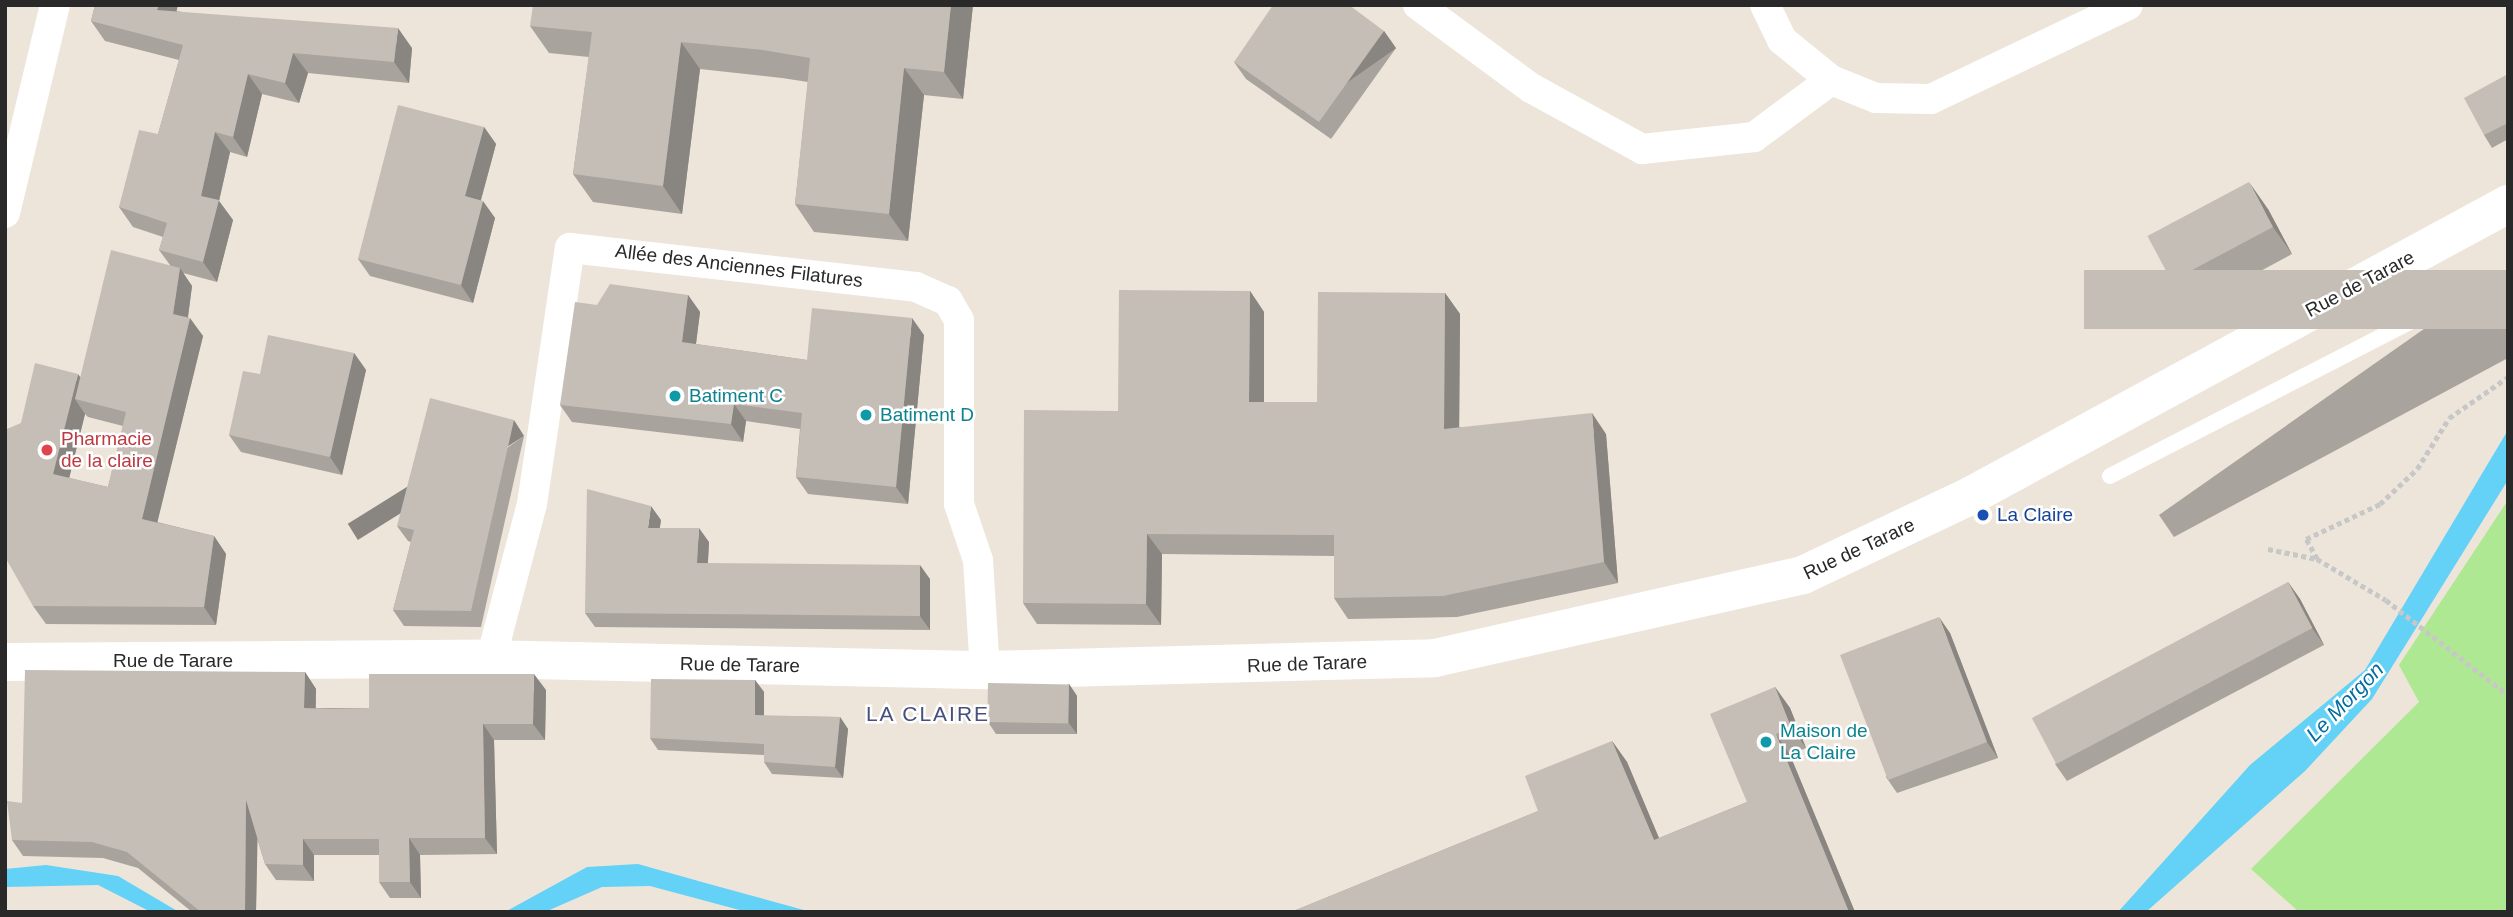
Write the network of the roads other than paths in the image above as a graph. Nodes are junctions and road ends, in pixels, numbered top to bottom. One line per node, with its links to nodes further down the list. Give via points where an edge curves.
1 (55, 5): 7 (street)
2 (1418, 5): 5 (street, via 1531,88 1642,149 1754,137)
3 (1765, 5): 5 (street, via 1782,40)
4 (2128, 5): 5 (street, via 1931,99 1876,98)
5 (1831, 80)
6 (2508, 204): 12 (main road, Rue de Tarare, via 1972,495 1762,589 1435,658)
7 (6, 209)
8 (2446, 304): 9 (lane)
9 (2110, 476)
10 (11, 657): 11 (main road, Rue de Tarare)
11 (492, 659): 12 (main road, Rue de Tarare); 12 (street, Allée des Anciennes Filatures, via 532,505 570,248 916,287 948,301 959,320 959,504 978,561)
12 (985, 670)

